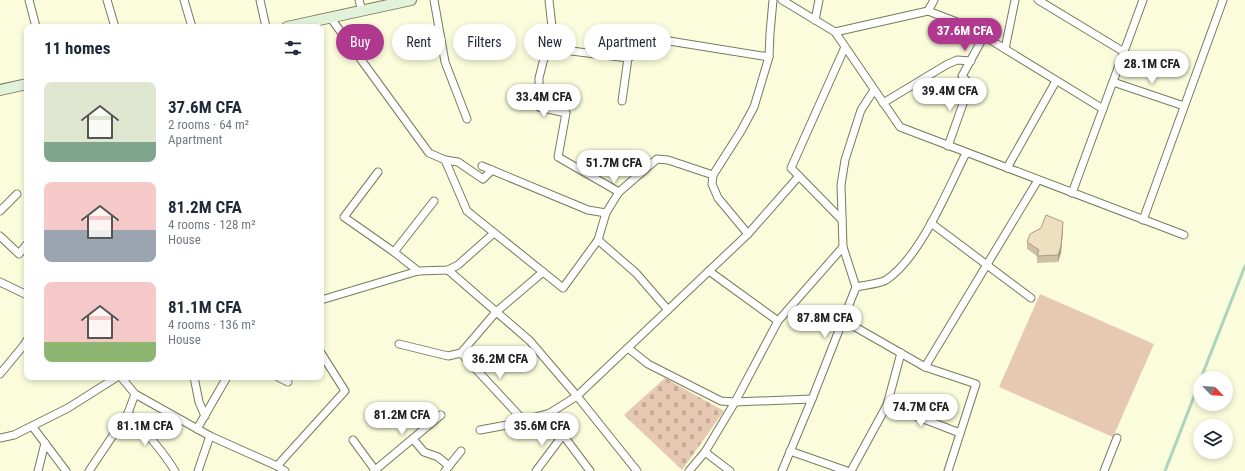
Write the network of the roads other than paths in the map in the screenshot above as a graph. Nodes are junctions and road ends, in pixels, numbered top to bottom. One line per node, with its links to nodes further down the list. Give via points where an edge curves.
1 (29, 0): 21 (street)
2 (107, 0): 22 (street)
3 (184, 0): 23 (street)
4 (260, 0): 24 (street)
5 (359, 0): 17 (street)
6 (411, 0): 17 (main road)
7 (434, 0): 46 (street, via 445,62)
8 (549, 0): 26 (street)
9 (773, 0): 33 (street)
10 (782, 0): 20 (street)
11 (819, 0): 20 (street)
12 (934, 0): 18 (street)
13 (1015, 0): 31 (street)
14 (1038, 0): 32 (street)
15 (1223, 0): 44 (street)
16 (1141, 1): 32 (street)
17 (362, 11): 19 (main road)
18 (928, 11): 27 (street); 28 (street)
19 (330, 17): 25 (main road); 49 (street, via 429,152)
20 (815, 20): 27 (street)
21 (35, 24)
22 (114, 24)
23 (191, 24)
24 (265, 24)
25 (300, 24)
26 (552, 24)
27 (836, 32): 30 (street)
28 (984, 36): 31 (street); 36 (street)
29 (671, 41): 33 (street)
30 (845, 47): 41 (street); 55 (street, via 791,168)
31 (1005, 49): 37 (street)
32 (1124, 52): 38 (street)
33 (769, 57): 54 (street, via 754,107)
34 (544, 60): 57 (street, via 539,78 539,107 566,113 558,157)
35 (628, 60): 42 (street)
36 (970, 61): 43 (street, via 957,60 946,65); 47 (street, via 962,76 970,84)
37 (1056, 81): 45 (street); 51 (street)
38 (1113, 82): 44 (street); 45 (street)
39 (24, 85): 40 (main road)
40 (0, 90)
41 (874, 90): 43 (street); 63 (street, via 861,110 845,160 841,185)
42 (622, 101)
43 (883, 103): 47 (street, via 900,127)
44 (1184, 106): 64 (street)
45 (1103, 109): 58 (street)
46 (467, 119)
47 (948, 146): 48 (street)
48 (966, 153): 51 (street); 65 (street)
49 (446, 160): 52 (street, via 458,162 483,180); 66 (street, via 467,211)
50 (482, 166): 52 (street)
51 (1007, 168): 56 (street)
52 (492, 170): 62 (street, via 588,210)
53 (378, 172): 73 (street, via 344,217)
54 (712, 175): 57 (street, via 668,160 657,160); 67 (street, via 712,184 718,198)
55 (799, 176): 63 (street); 67 (street)
56 (1038, 180): 58 (street); 74 (street)
57 (619, 192): 62 (street)
58 (1072, 193): 64 (street)
59 (18, 194): 61 (street)
60 (434, 201): 73 (street)
61 (0, 211)
62 (606, 213): 70 (street)
63 (842, 220): 71 (street)
64 (1143, 220): 68 (street)
65 (930, 223): 74 (street); 80 (street, via 901,267 885,280)
66 (494, 233): 75 (street, via 458,265); 78 (street)
67 (748, 234): 77 (street)
68 (1184, 235)
69 (0, 236): 72 (street, via 19,254)
70 (598, 240): 78 (street, via 563,288); 84 (street, via 636,273)
71 (843, 247): 80 (street); 87 (street)
72 (24, 248)
73 (394, 252): 76 (street)
74 (987, 265): 82 (street); 94 (street)
75 (448, 270): 76 (street); 85 (street)
76 (418, 271): 83 (street)
77 (709, 271): 84 (street); 87 (street)
78 (543, 272): 85 (street)
79 (0, 282): 81 (street)
80 (856, 287): 86 (street)
81 (24, 294)
82 (1031, 298)
83 (324, 299)
84 (668, 310): 90 (street)
85 (496, 312): 91 (street); 103 (street, via 530,341)
86 (843, 320): 92 (street); 104 (street)
87 (778, 321): 105 (street)
88 (399, 344): 91 (street, via 448,356)
89 (24, 345): 95 (street)
90 (628, 348): 103 (street); 105 (street, via 648,364 721,401)
91 (462, 352): 111 (street)
92 (901, 353): 94 (street); 106 (street)
93 (324, 359): 126 (street, via 345,391)
94 (925, 367): 115 (street, via 976,384)
95 (0, 374)
96 (112, 380): 112 (street, via 68,408)
97 (123, 380): 102 (street)
98 (195, 380): 110 (street)
99 (225, 380): 110 (street)
100 (284, 380): 101 (street)
101 (288, 382)
102 (135, 394): 107 (street); 113 (street)
103 (577, 396): 108 (street); 137 (street)
104 (812, 399): 105 (street); 124 (street)
105 (735, 402): 125 (street)
106 (887, 405): 115 (street); 142 (street)
107 (128, 413): 130 (street); 131 (street)
108 (550, 413): 111 (street); 116 (street)
109 (441, 415): 120 (street)
110 (205, 416): 113 (street)
111 (524, 420): 114 (street)
112 (32, 426): 118 (street, via 14,435); 122 (street)
113 (197, 429): 117 (street)
114 (480, 430)
115 (960, 433): 143 (street)
116 (563, 435): 135 (street); 136 (street)
117 (210, 436): 126 (street); 132 (street)
118 (0, 438)
119 (1117, 438): 144 (street)
120 (413, 439): 127 (street, via 424,452 438,456); 134 (street)
121 (353, 440): 134 (street)
122 (45, 443): 128 (street); 129 (street)
123 (461, 451): 127 (street)
124 (790, 451): 140 (street); 141 (street)
125 (705, 452): 138 (street); 139 (street)
126 (277, 466): 133 (street)
127 (447, 469)
128 (38, 471)
129 (66, 471)
130 (89, 471)
131 (175, 471)
132 (198, 471)
133 (285, 471)
134 (375, 471)
135 (536, 471)
136 (590, 471)
137 (637, 471)
138 (689, 471)
139 (730, 471)
140 (782, 471)
141 (847, 471)
142 (851, 471)
143 (948, 471)
144 (1104, 471)

